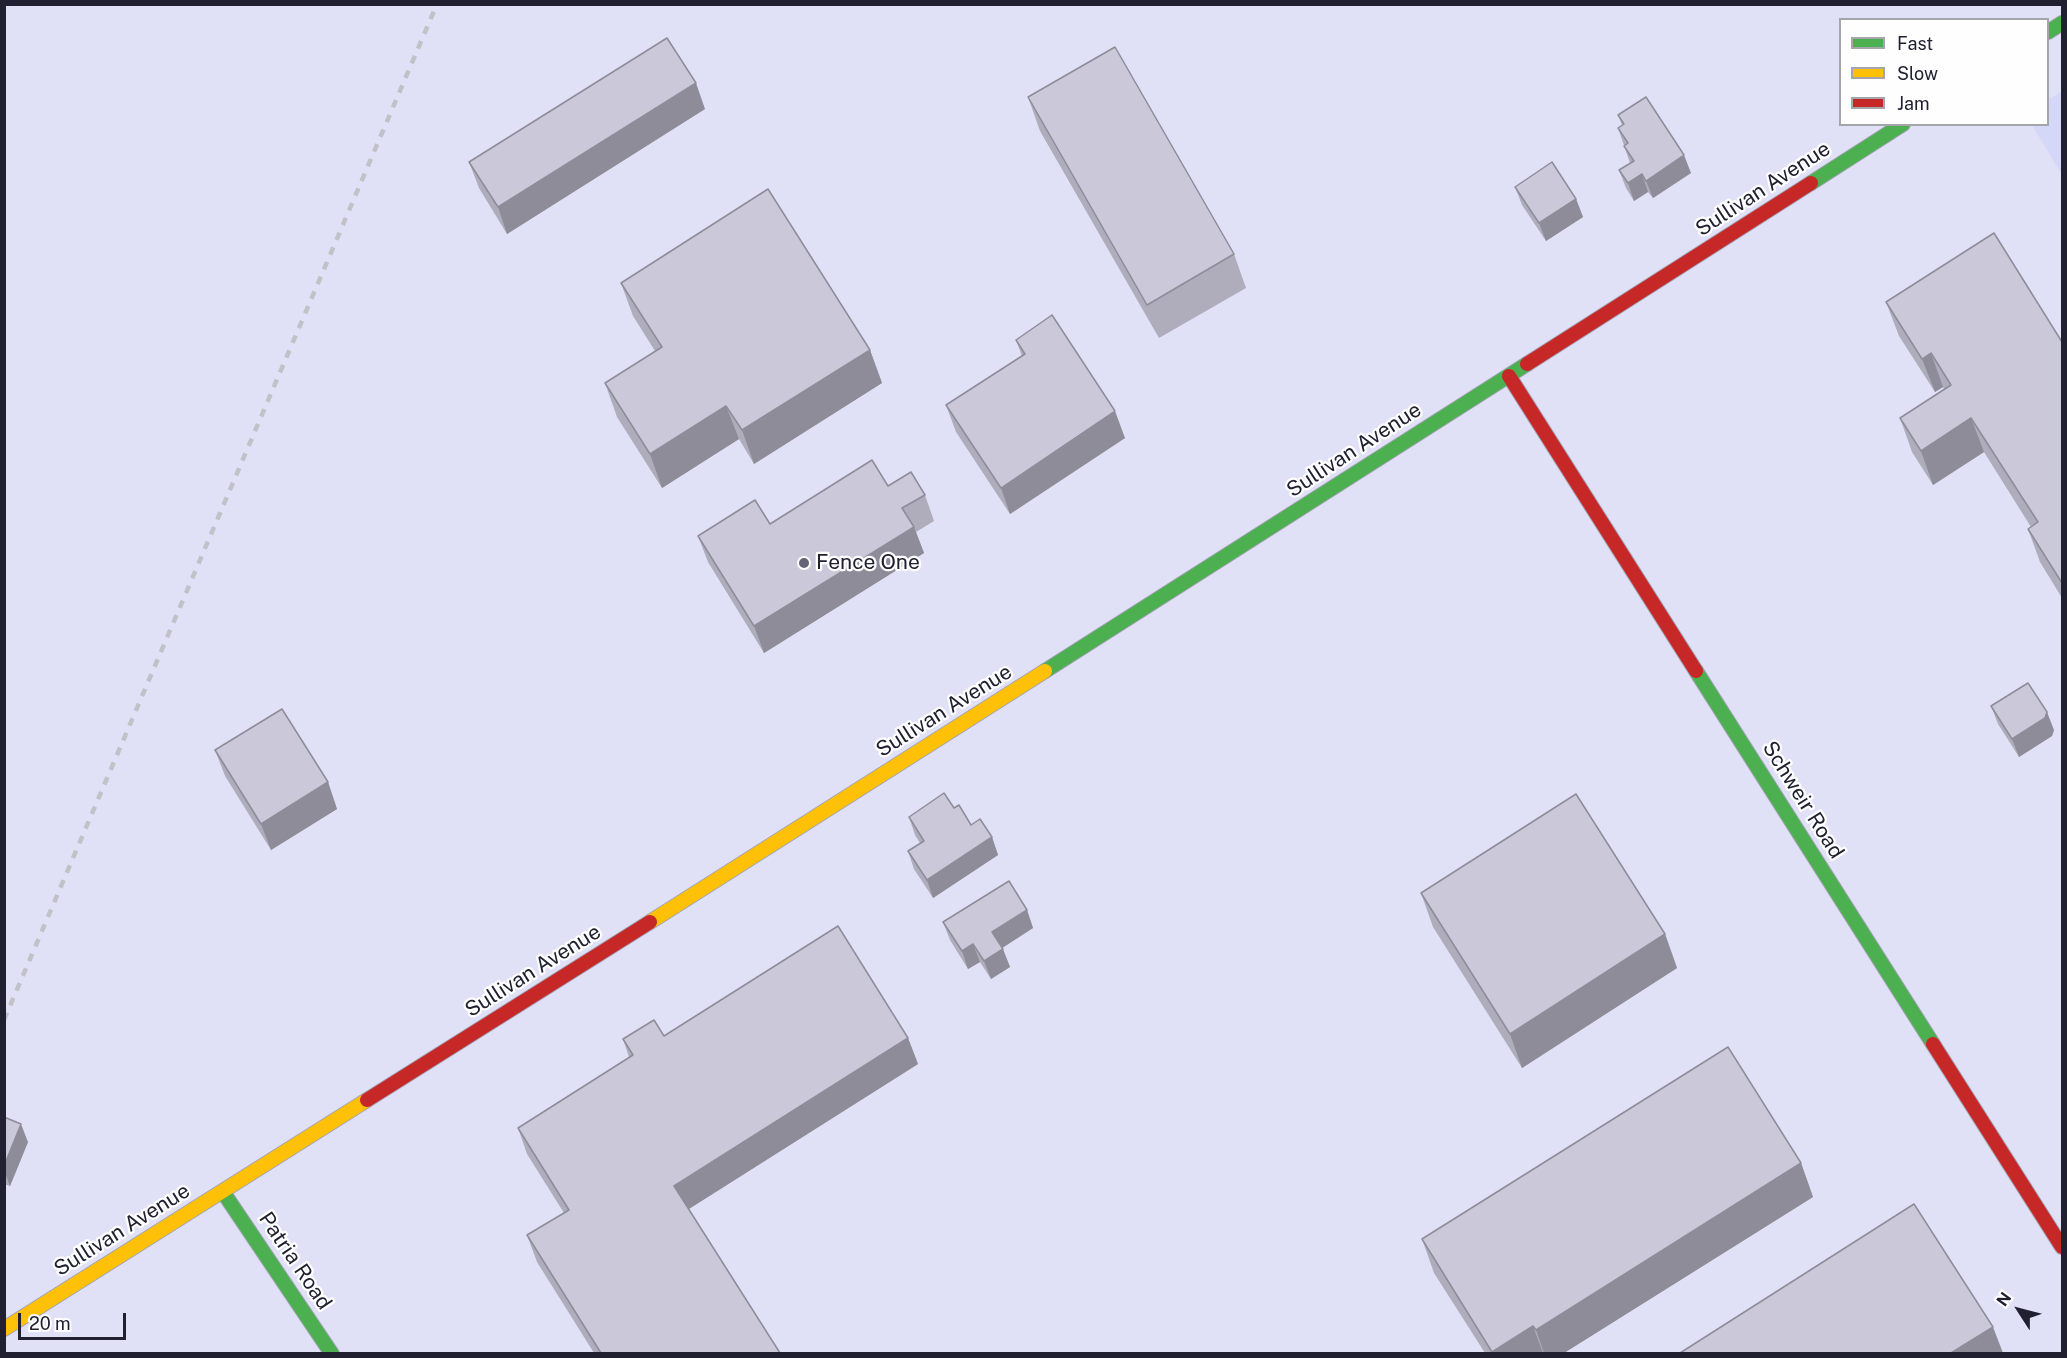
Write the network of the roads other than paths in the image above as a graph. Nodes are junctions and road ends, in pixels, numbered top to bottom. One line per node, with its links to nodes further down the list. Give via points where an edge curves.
1 (2062, 23): 2 (main road)
2 (2049, 31)
3 (1900, 126): 4 (main road, Sullivan Avenue)
4 (1509, 376): 5 (main road, Sullivan Avenue); 6 (main road, Schweir Road)
5 (223, 1192): 7 (main road, Sullivan Avenue); 8 (main road, Patria Road)
6 (2062, 1247)
7 (4, 1329)
8 (332, 1353)

